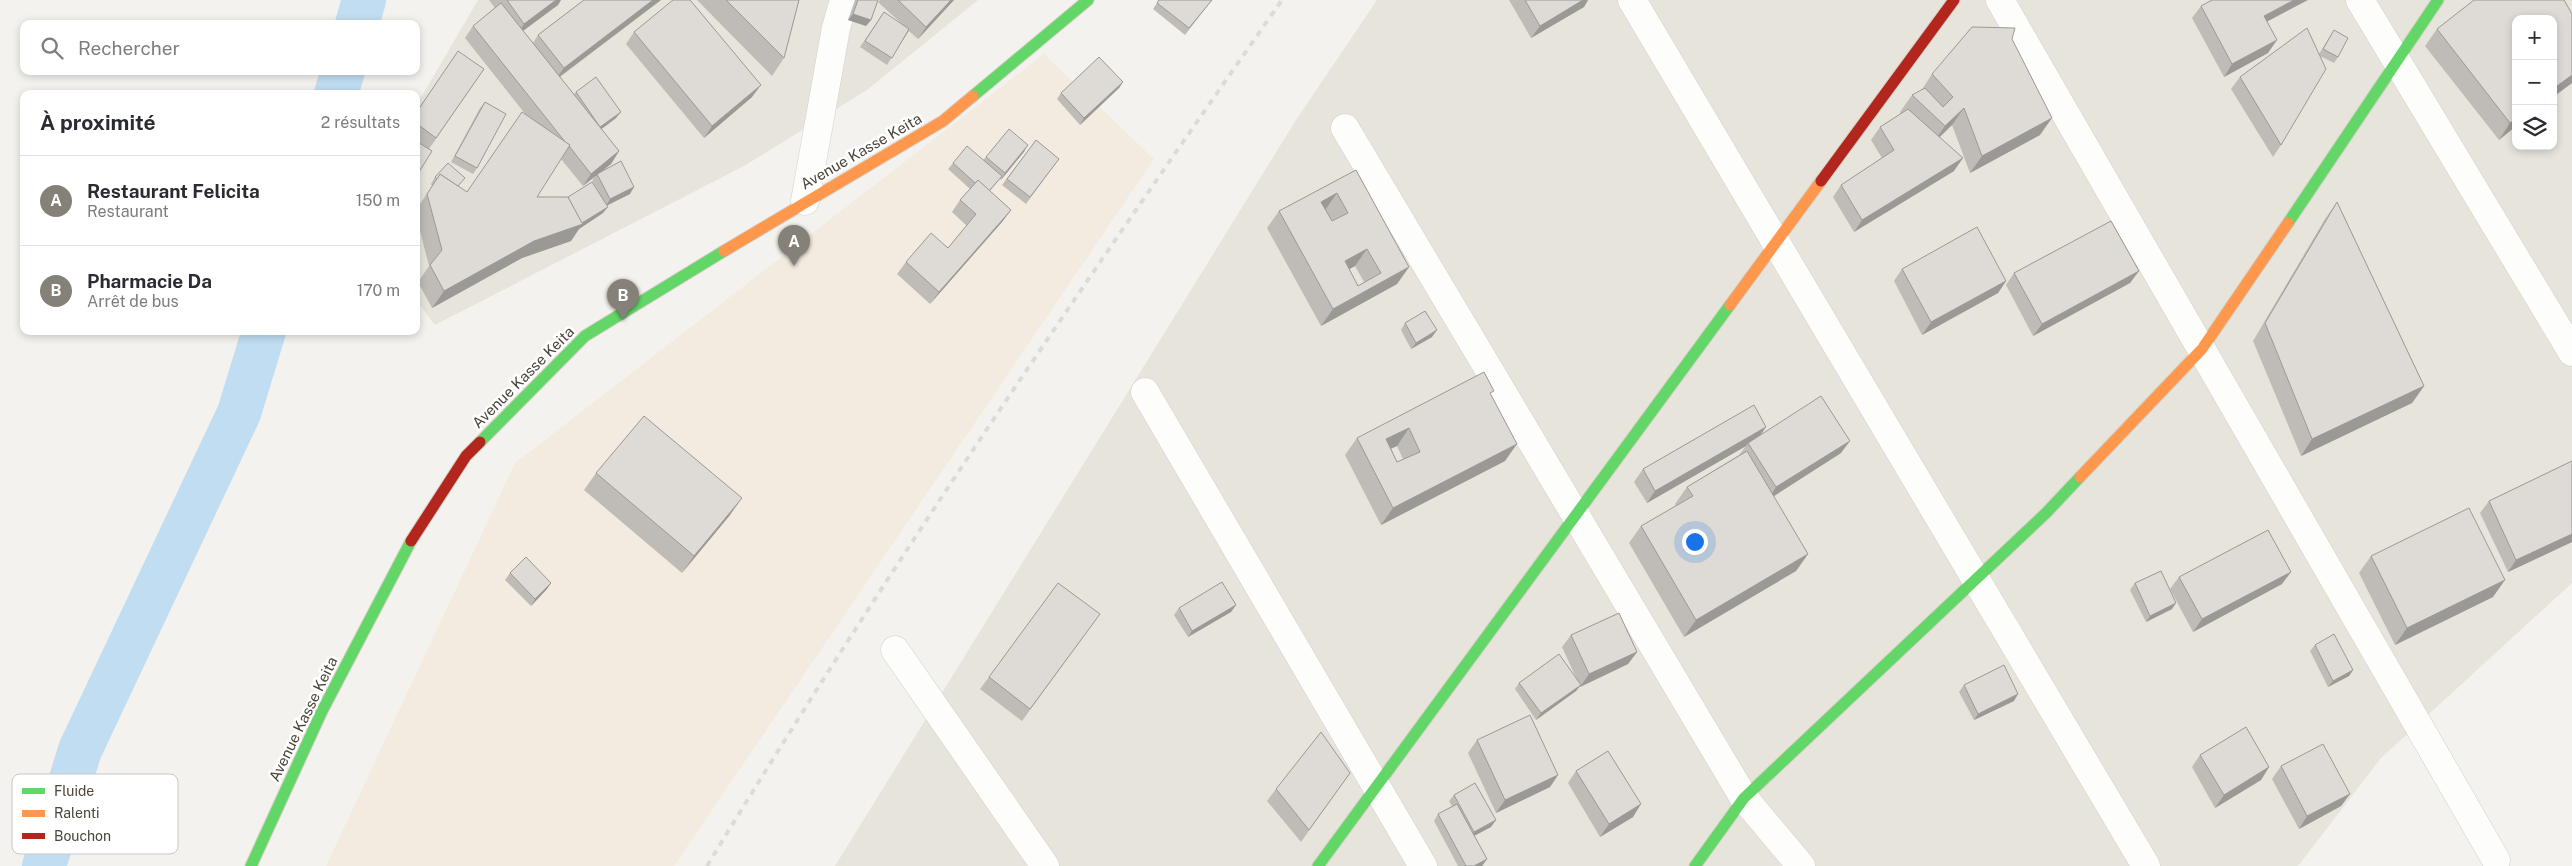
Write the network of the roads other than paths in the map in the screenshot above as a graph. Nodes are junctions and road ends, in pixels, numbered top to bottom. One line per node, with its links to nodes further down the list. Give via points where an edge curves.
1 (844, 0): 10 (street, via 836,28)
2 (1088, 0): 10 (street, Avenue Kasse Keita, via 943,121)
3 (1632, 0): 11 (street)
4 (1954, 0): 11 (street)
5 (2000, 0): 12 (street)
6 (2360, 0): 8 (street)
7 (2438, 0): 8 (street)
8 (2397, 62): 12 (street); 13 (street)
9 (1345, 128): 15 (street)
10 (805, 201): 21 (street, Avenue Kasse Keita, via 585,336 466,456 414,536 322,711)
11 (1776, 242): 15 (street); 16 (street)
12 (2202, 350): 16 (street, via 2046,513); 20 (street)
13 (2572, 352)
14 (1144, 392): 18 (street)
15 (1575, 515): 18 (street); 19 (street)
16 (1976, 579): 19 (street); 27 (street)
17 (895, 650): 22 (street)
18 (1376, 786): 23 (street); 24 (street)
19 (1744, 798): 25 (street); 26 (street)
20 (2496, 860)
21 (252, 866)
22 (1045, 866)
23 (1318, 866)
24 (1423, 866)
25 (1695, 866)
26 (1801, 866)
27 (2146, 866)

